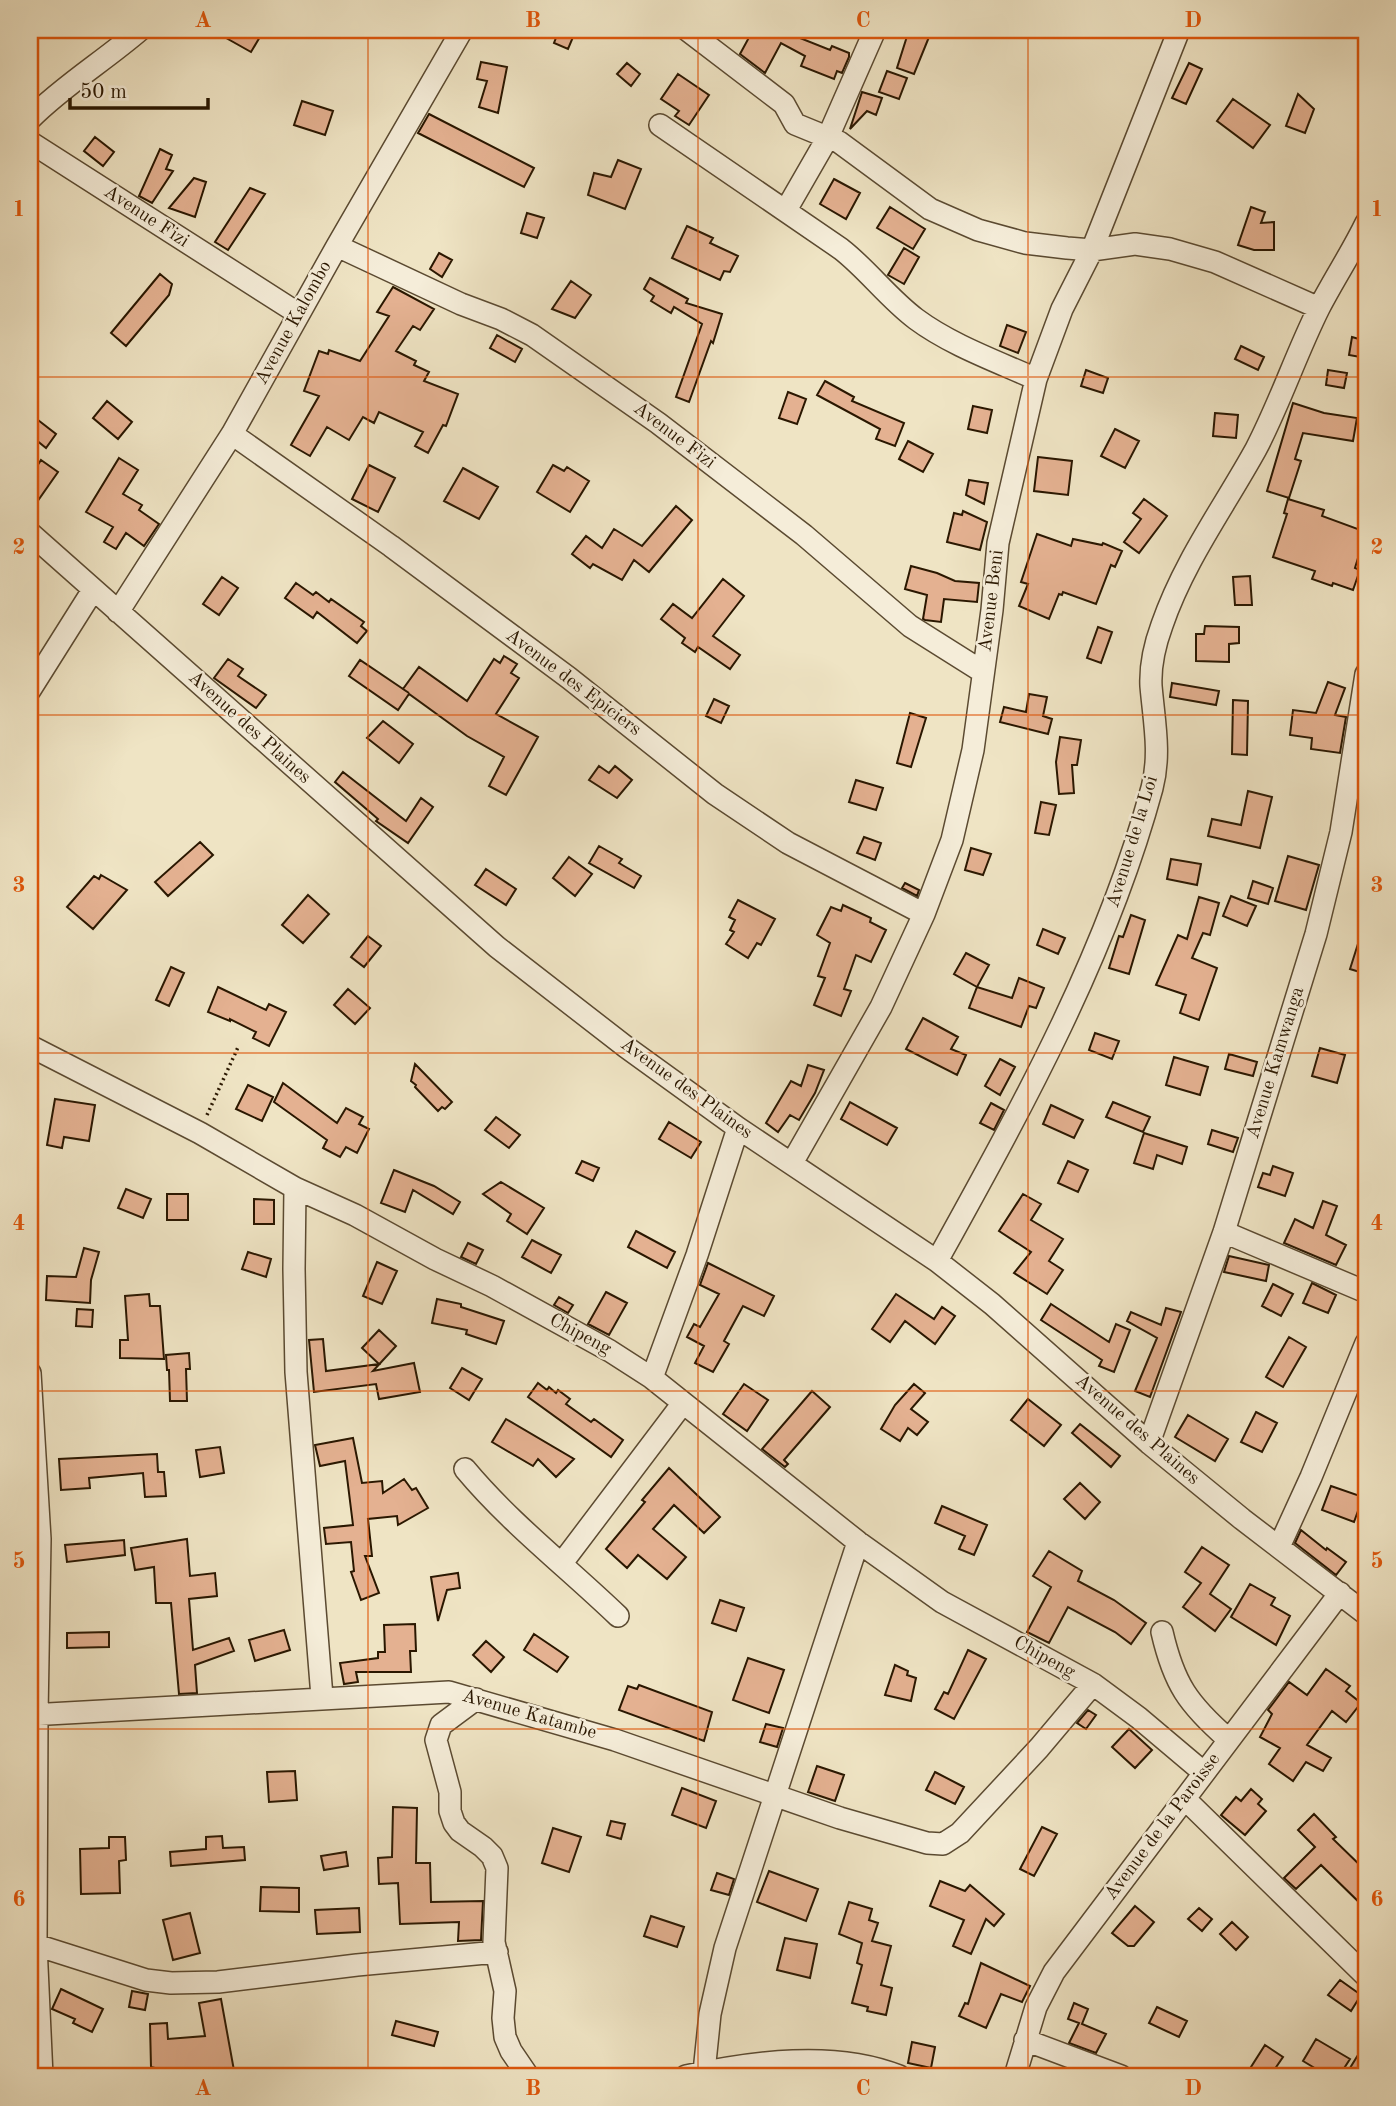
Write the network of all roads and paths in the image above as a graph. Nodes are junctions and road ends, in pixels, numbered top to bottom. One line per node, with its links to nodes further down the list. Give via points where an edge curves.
1 (140, 30): 6 (street)
2 (462, 30): 12 (street, Avenue Kalombo)
3 (687, 30): 8 (street, via 785,104 795,124)
4 (875, 30): 8 (street)
5 (1180, 30): 13 (street, Avenue Beni)
6 (30, 119)
7 (660, 125): 10 (street)
8 (828, 137): 10 (street); 13 (street, via 930,209 956,222 1025,243)
9 (30, 142): 15 (street, Avenue Fizi)
10 (786, 210): 16 (street, via 864,267 915,318)
11 (1366, 223): 14 (street, Avenue de la Loi)
12 (337, 246): 15 (street, Avenue Kalombo); 21 (street, Avenue Fizi, via 532,335 669,431 804,535 910,626)
13 (1092, 250): 14 (street, via 1135,244 1170,249 1215,262); 16 (street, Avenue Beni, via 1062,309)
14 (1319, 308): 32 (street, Avenue de la Loi, via 1268,425 1192,556 1161,626 1152,666 1155,775 1105,929 1044,1064)
15 (299, 314): 17 (street, Avenue Kalombo)
16 (1036, 379): 21 (street, Avenue Beni, via 999,543)
17 (232, 434): 20 (street, Avenue Kalombo); 24 (street, Avenue des Epiciers, via 559,670 715,794 788,843)
18 (30, 533): 19 (street, Avenue des Plaines)
19 (93, 590): 20 (street, Avenue des Plaines); 23 (street)
20 (118, 612): 27 (street, Avenue des Plaines, via 496,947)
21 (984, 672): 24 (street, Avenue Beni, via 953,840)
22 (1366, 674): 31 (street, Avenue Kamwanga, via 1334,865)
23 (30, 690)
24 (924, 914): 29 (street, Avenue Beni, via 881,1007)
25 (239, 1045): 28 (path)
26 (30, 1046): 28 (street, Chipeng)
27 (738, 1128): 29 (street, Avenue des Plaines); 36 (street)
28 (200, 1133): 30 (street, Chipeng)
29 (792, 1163): 32 (street, Avenue des Plaines)
30 (295, 1188): 36 (street, Chipeng, via 492,1286); 48 (street, via 296,1372)
31 (1224, 1232): 33 (street); 38 (street, Avenue Kamwanga)
32 (937, 1261): 38 (street, Avenue des Plaines)
33 (1366, 1292)
34 (1366, 1343): 41 (street)
35 (30, 1373): 50 (street, via 40,1539)
36 (652, 1378): 37 (street, Chipeng)
37 (683, 1403): 40 (street, Chipeng); 42 (street)
38 (1149, 1443): 41 (street, Avenue des Plaines)
39 (465, 1469): 42 (street, via 508,1516)
40 (858, 1542): 47 (street, Chipeng, via 942,1601); 53 (street)
41 (1279, 1547): 43 (street, Avenue des Plaines)
42 (562, 1563): 45 (street)
43 (1340, 1593): 44 (street, Avenue des Plaines); 51 (street, Avenue de la Paroisse)
44 (1366, 1614)
45 (618, 1616)
46 (1161, 1632): 51 (street, via 1169,1664 1184,1691 1202,1716)
47 (1093, 1684): 52 (street, Chipeng); 53 (street, Avenue Katambe, via 1040,1748 960,1833 943,1844)
48 (322, 1697): 49 (street, Avenue Katambe, via 437,1691); 50 (street, Avenue Katambe)
49 (475, 1699): 53 (street, Avenue Katambe, via 615,1740); 56 (street, via 441,1725 436,1740 454,1823 492,1856 497,1868)
50 (33, 1715): 55 (street)
51 (1228, 1739): 52 (street, Avenue de la Paroisse)
52 (1203, 1772): 54 (street, Avenue de la Paroisse)
53 (776, 1797): 59 (street, via 734,1918)
54 (1185, 1799): 57 (street); 58 (street, Avenue de la Paroisse, via 1054,1972)
55 (36, 1945): 56 (street, via 146,1980 171,1983); 60 (street)
56 (497, 1952): 61 (street, via 505,1991 505,2037)
57 (1366, 1976)
58 (1025, 2040): 63 (street, Avenue de la Paroisse); 64 (street)
59 (695, 2074): 62 (street, via 791,2061 856,2064)
60 (42, 2076)
61 (528, 2076)
62 (899, 2076)
63 (1015, 2076)
64 (1121, 2076)

